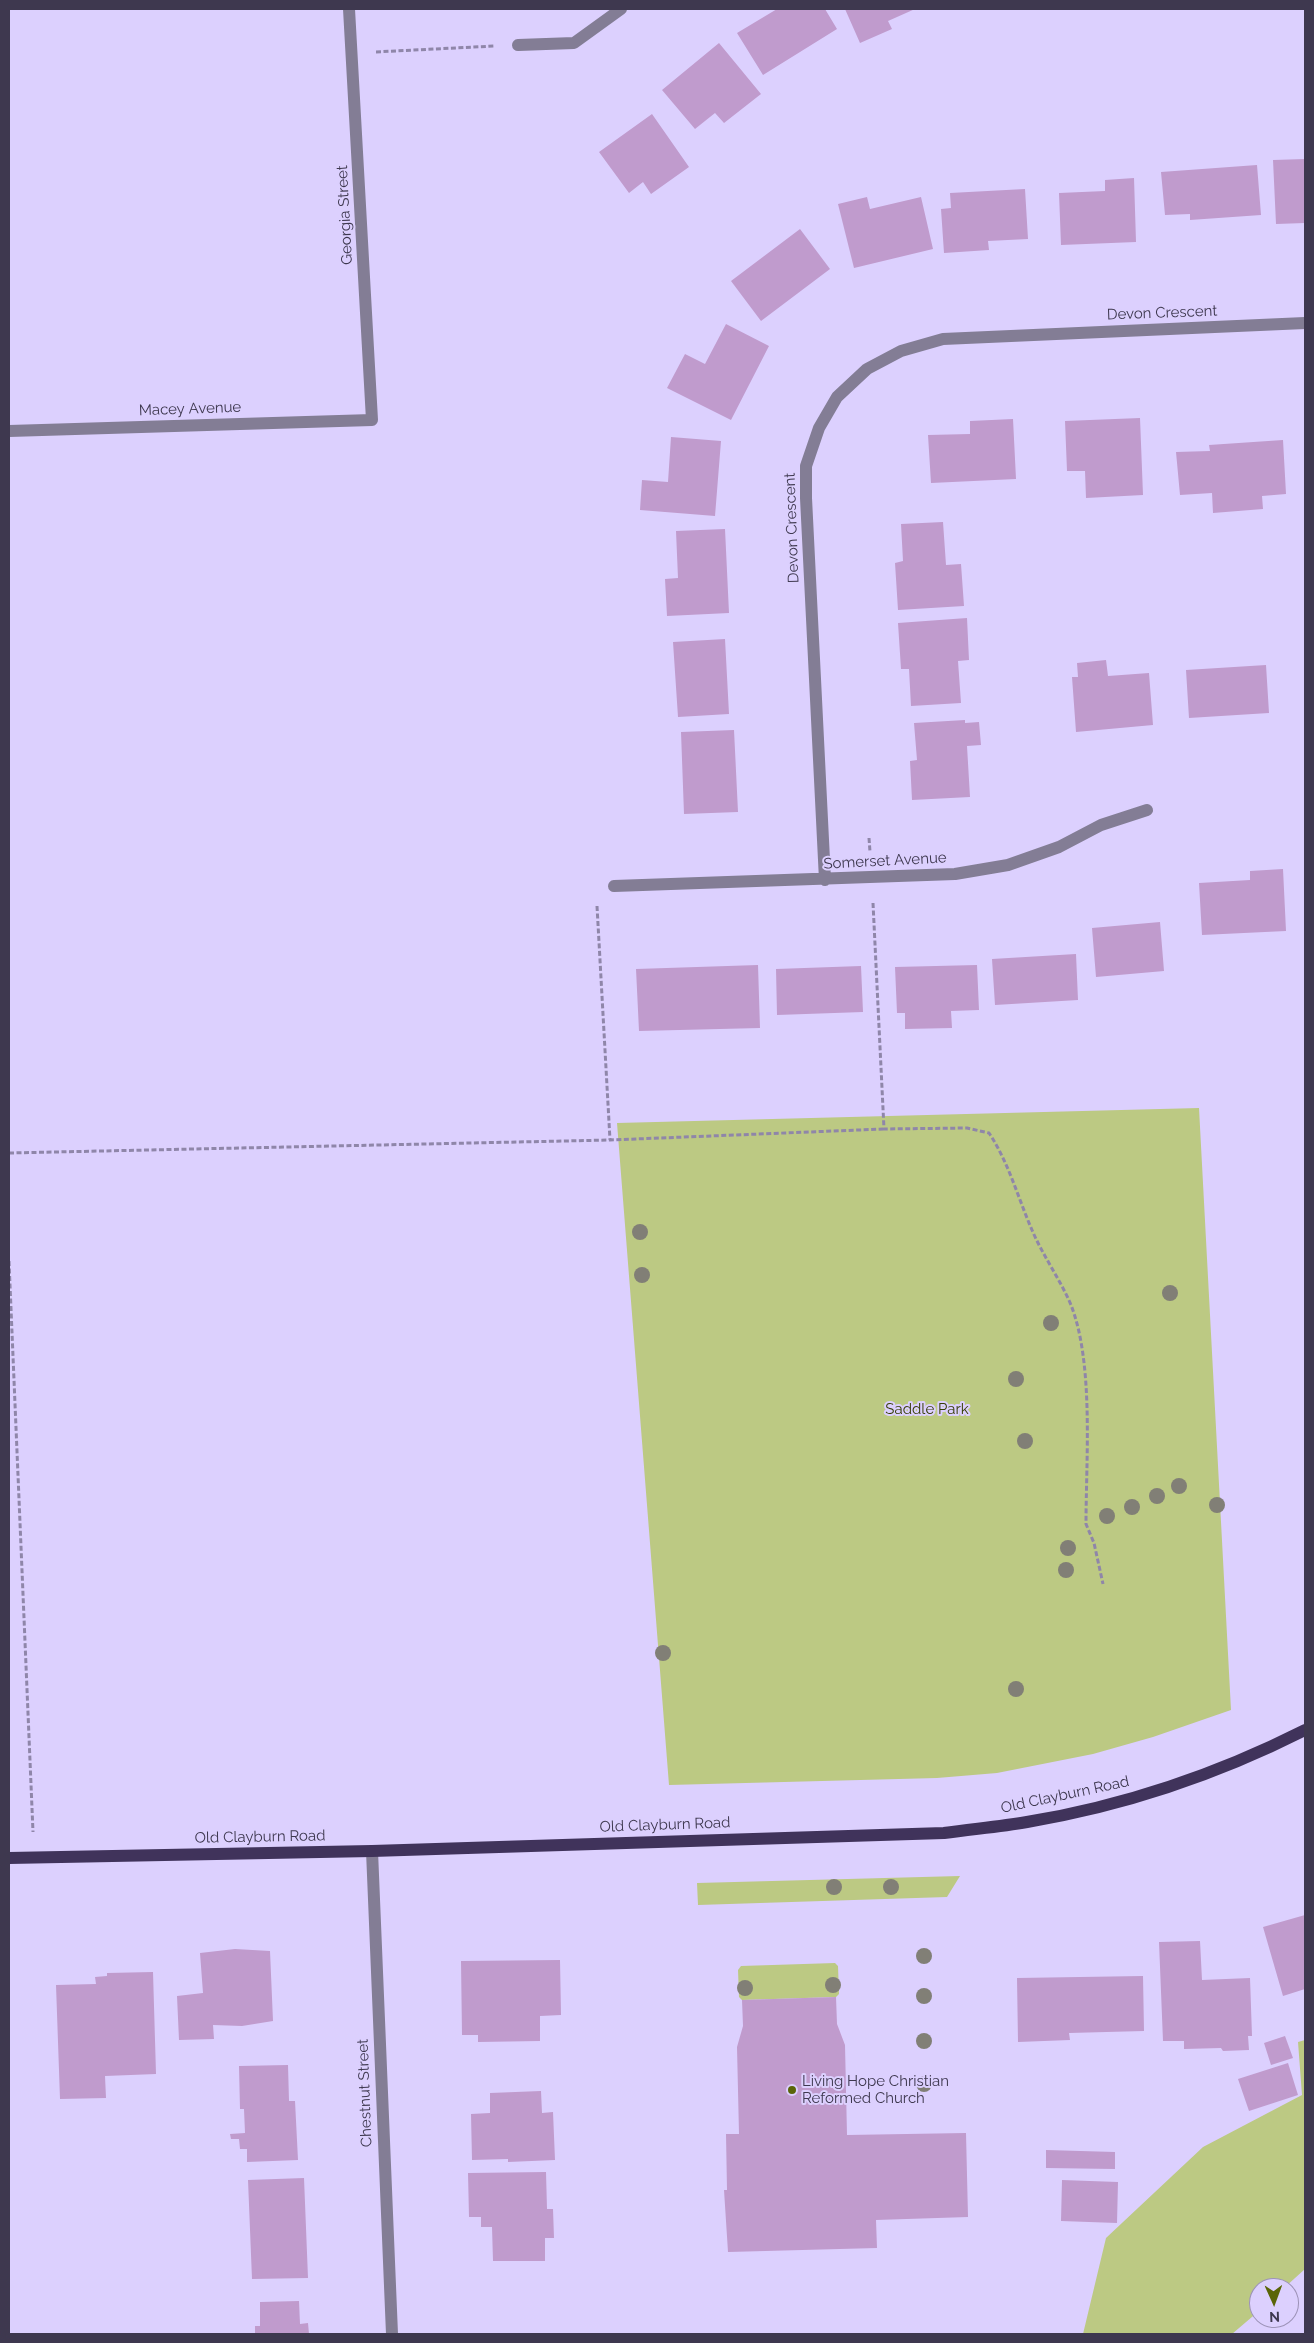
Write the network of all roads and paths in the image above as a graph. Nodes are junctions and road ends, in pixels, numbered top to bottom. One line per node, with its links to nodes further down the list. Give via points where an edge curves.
1 (349, 9): 4 (street, Georgia Street)
2 (622, 9): 3 (street, via 574,43)
3 (518, 45): 4 (path)
4 (352, 53): 6 (street, Georgia Street)
5 (1305, 323): 11 (street, Devon Crescent, via 943,339 902,351 867,369 837,397 819,428 806,466)
6 (372, 420): 7 (street, Macey Avenue)
7 (9, 431)
8 (1147, 810): 10 (street, Somerset Avenue, via 1101,825 1060,847 1008,865 955,874)
9 (869, 838): 10 (path)
10 (872, 877): 11 (street, Somerset Avenue); 14 (path)
11 (824, 880): 12 (street, Somerset Avenue)
12 (614, 886)
13 (596, 905): 15 (path)
14 (884, 1129): 15 (path); 18 (path, via 967,1128 989,1133 1001,1150 1032,1231 1071,1306 1080,1342 1086,1377 1086,1524 1094,1543)
15 (610, 1140): 16 (path)
16 (9, 1153)
17 (9, 1261): 22 (path)
18 (1103, 1584)
19 (1305, 1730): 20 (main road, Old Clayburn Road, via 1260,1753 1124,1801 1027,1822 944,1833)
20 (372, 1851): 22 (main road, Old Clayburn Road); 23 (street, Chestnut Street)
21 (9, 1858): 22 (main road, Old Clayburn Road)
22 (34, 1858)
23 (392, 2334)

